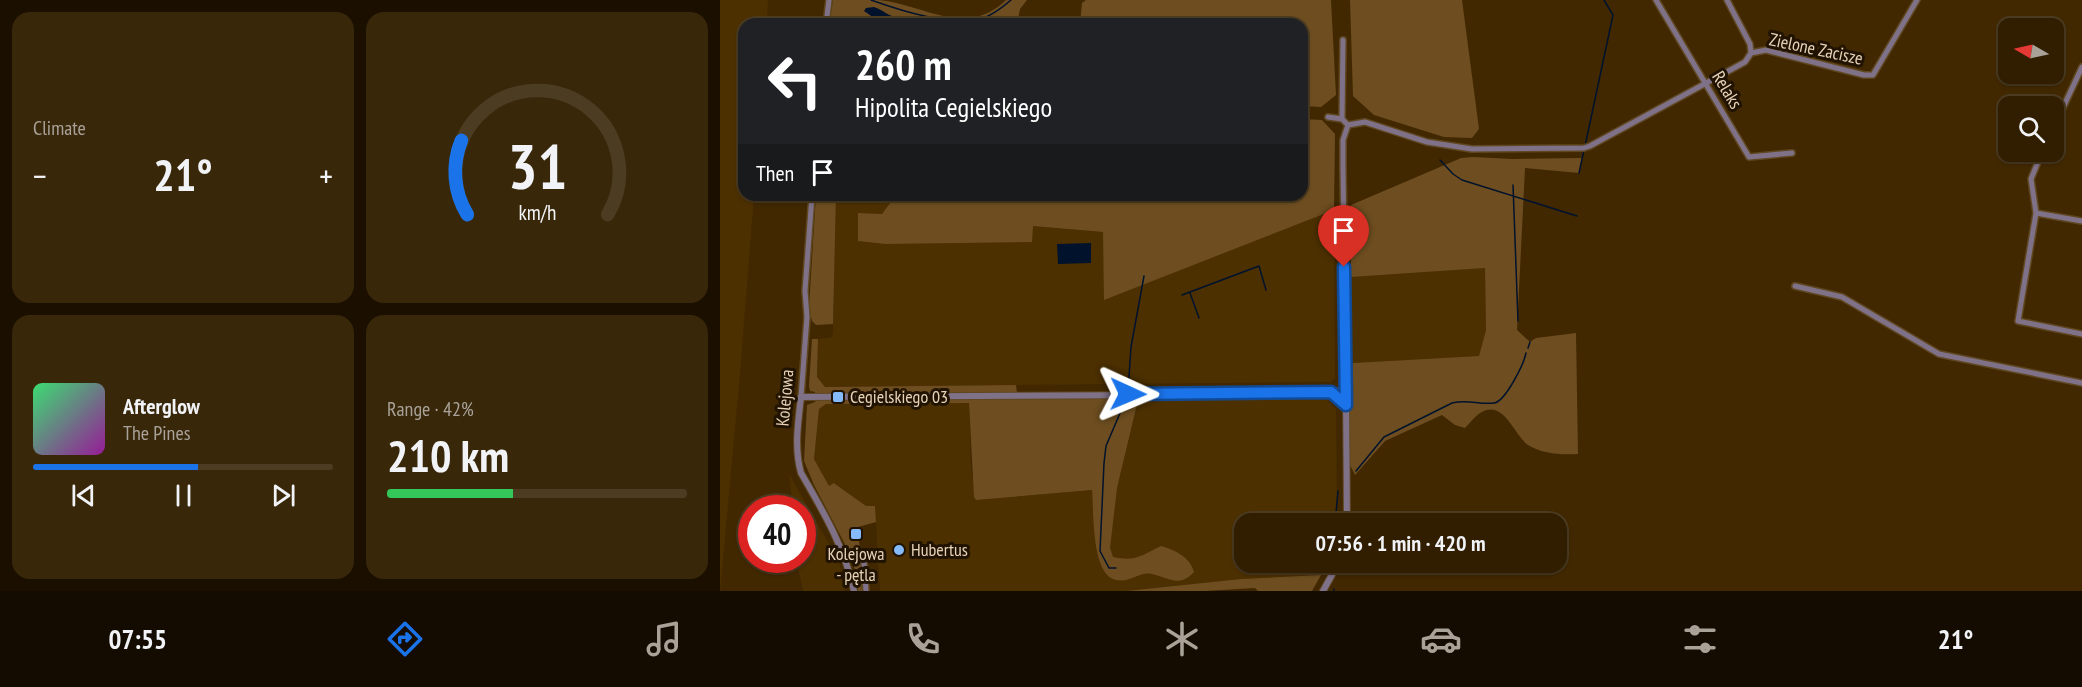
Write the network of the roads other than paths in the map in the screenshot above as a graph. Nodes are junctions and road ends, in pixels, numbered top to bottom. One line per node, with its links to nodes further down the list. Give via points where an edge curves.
1 (829, 0): 5 (street)
2 (1656, 0): 9 (street, Relaks)
3 (1727, 0): 7 (street)
4 (1917, 0): 7 (street, Zielone Zacisze, via 1873,75 1766,50)
5 (827, 18)
6 (1343, 40): 12 (street)
7 (1751, 53): 9 (street, Zielone Zacisze, via 1745,62)
8 (2082, 67): 10 (street)
9 (1705, 83): 13 (street, Zielone Zacisze, via 1584,148 1472,149 1427,142 1365,122); 14 (street, Relaks, via 1749,158)
10 (2064, 105)
11 (1328, 117): 12 (street)
12 (1342, 119): 13 (street)
13 (1348, 125): 22 (street, via 1343,168)
14 (1792, 153)
15 (2038, 162): 17 (street, via 2031,179)
16 (812, 201): 24 (street, Kolejowa)
17 (2036, 213): 18 (street); 20 (street, via 2018,321)
18 (2082, 221)
19 (1795, 286): 21 (street, via 1842,297 1940,354)
20 (2082, 334)
21 (2082, 383)
22 (1346, 391): 23 (street); 25 (street)
23 (1331, 392): 24 (street); 25 (street)
24 (801, 397): 29 (street, Kolejowa, via 797,461 839,544)
25 (1346, 405): 26 (street)
26 (1347, 513)
27 (864, 563): 30 (street)
28 (1332, 573): 31 (street)
29 (854, 591)
30 (866, 591)
31 (1323, 591)

